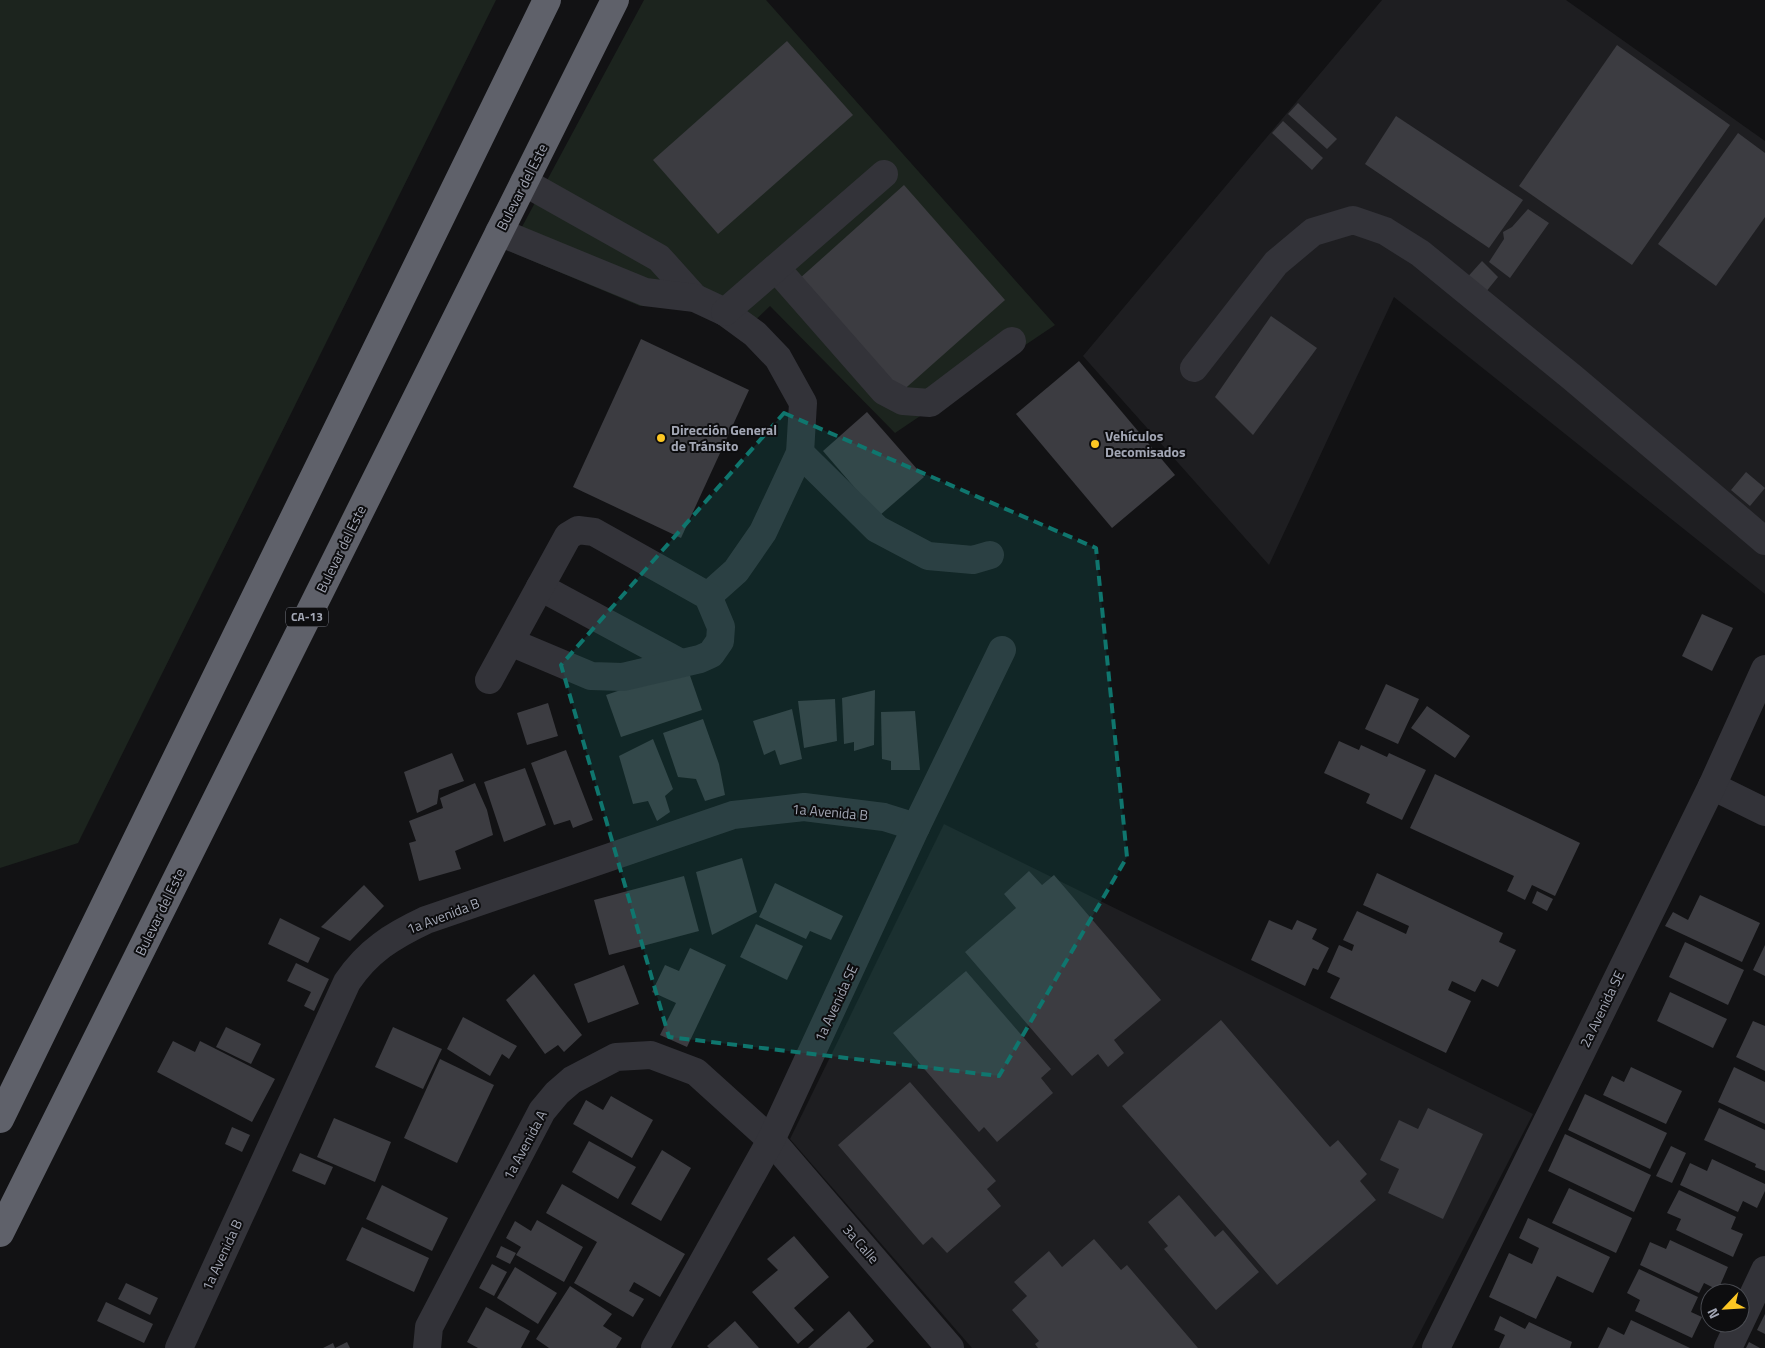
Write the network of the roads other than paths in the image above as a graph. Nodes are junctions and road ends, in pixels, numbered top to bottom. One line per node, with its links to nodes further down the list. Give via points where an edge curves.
1 (547, 0): 24 (highway)
2 (615, 0): 4 (highway, Bulevar del Este / CA-13)
3 (884, 174): 6 (street)
4 (524, 182): 5 (highway, Bulevar del Este / CA-13); 7 (street, via 660,258)
5 (499, 232): 7 (street, via 645,292); 26 (highway, Bulevar del Este / CA-13)
6 (776, 268): 8 (street); 9 (street, via 884,391 903,402 930,403)
7 (695, 298): 8 (street)
8 (725, 312): 11 (street, via 755,334 778,358 803,403)
9 (1012, 341)
10 (1194, 368): 12 (street, via 1276,263 1313,232 1353,220 1385,231 1420,253)
11 (800, 453): 13 (street, via 877,529 886,534 928,556 973,560); 15 (street, via 763,532 736,571)
12 (1765, 541)
13 (990, 555)
14 (540, 587): 15 (street, via 568,536 578,530 594,532); 16 (street); 18 (street)
15 (708, 596): 18 (street, via 721,627 720,641 711,654 700,660)
16 (510, 642): 18 (street, via 591,676 623,677); 20 (street)
17 (1002, 650): 23 (street, 1a Avenida SE)
18 (681, 663)
19 (1765, 669): 21 (street, 2a Avenida SE)
20 (489, 680)
21 (1712, 786): 22 (street); 32 (street, 2a Avenida SE)
22 (1765, 812)
23 (916, 827): 25 (street, 1a Avenida SE); 29 (street, 1a Avenida B, via 884,816 804,807 733,815 426,920 381,945 360,963 347,982)
24 (0, 1119)
25 (771, 1140): 28 (street, 1a Avenida SE); 30 (street, 1a Avenida A, via 696,1072 651,1055 616,1057 580,1076 557,1093 542,1110 429,1326); 31 (street, 3a Calle)
26 (0, 1233)
27 (1765, 1270): 33 (street)
28 (659, 1347)
29 (179, 1348)
30 (427, 1348)
31 (950, 1348)
32 (1436, 1348)
33 (1728, 1348)

